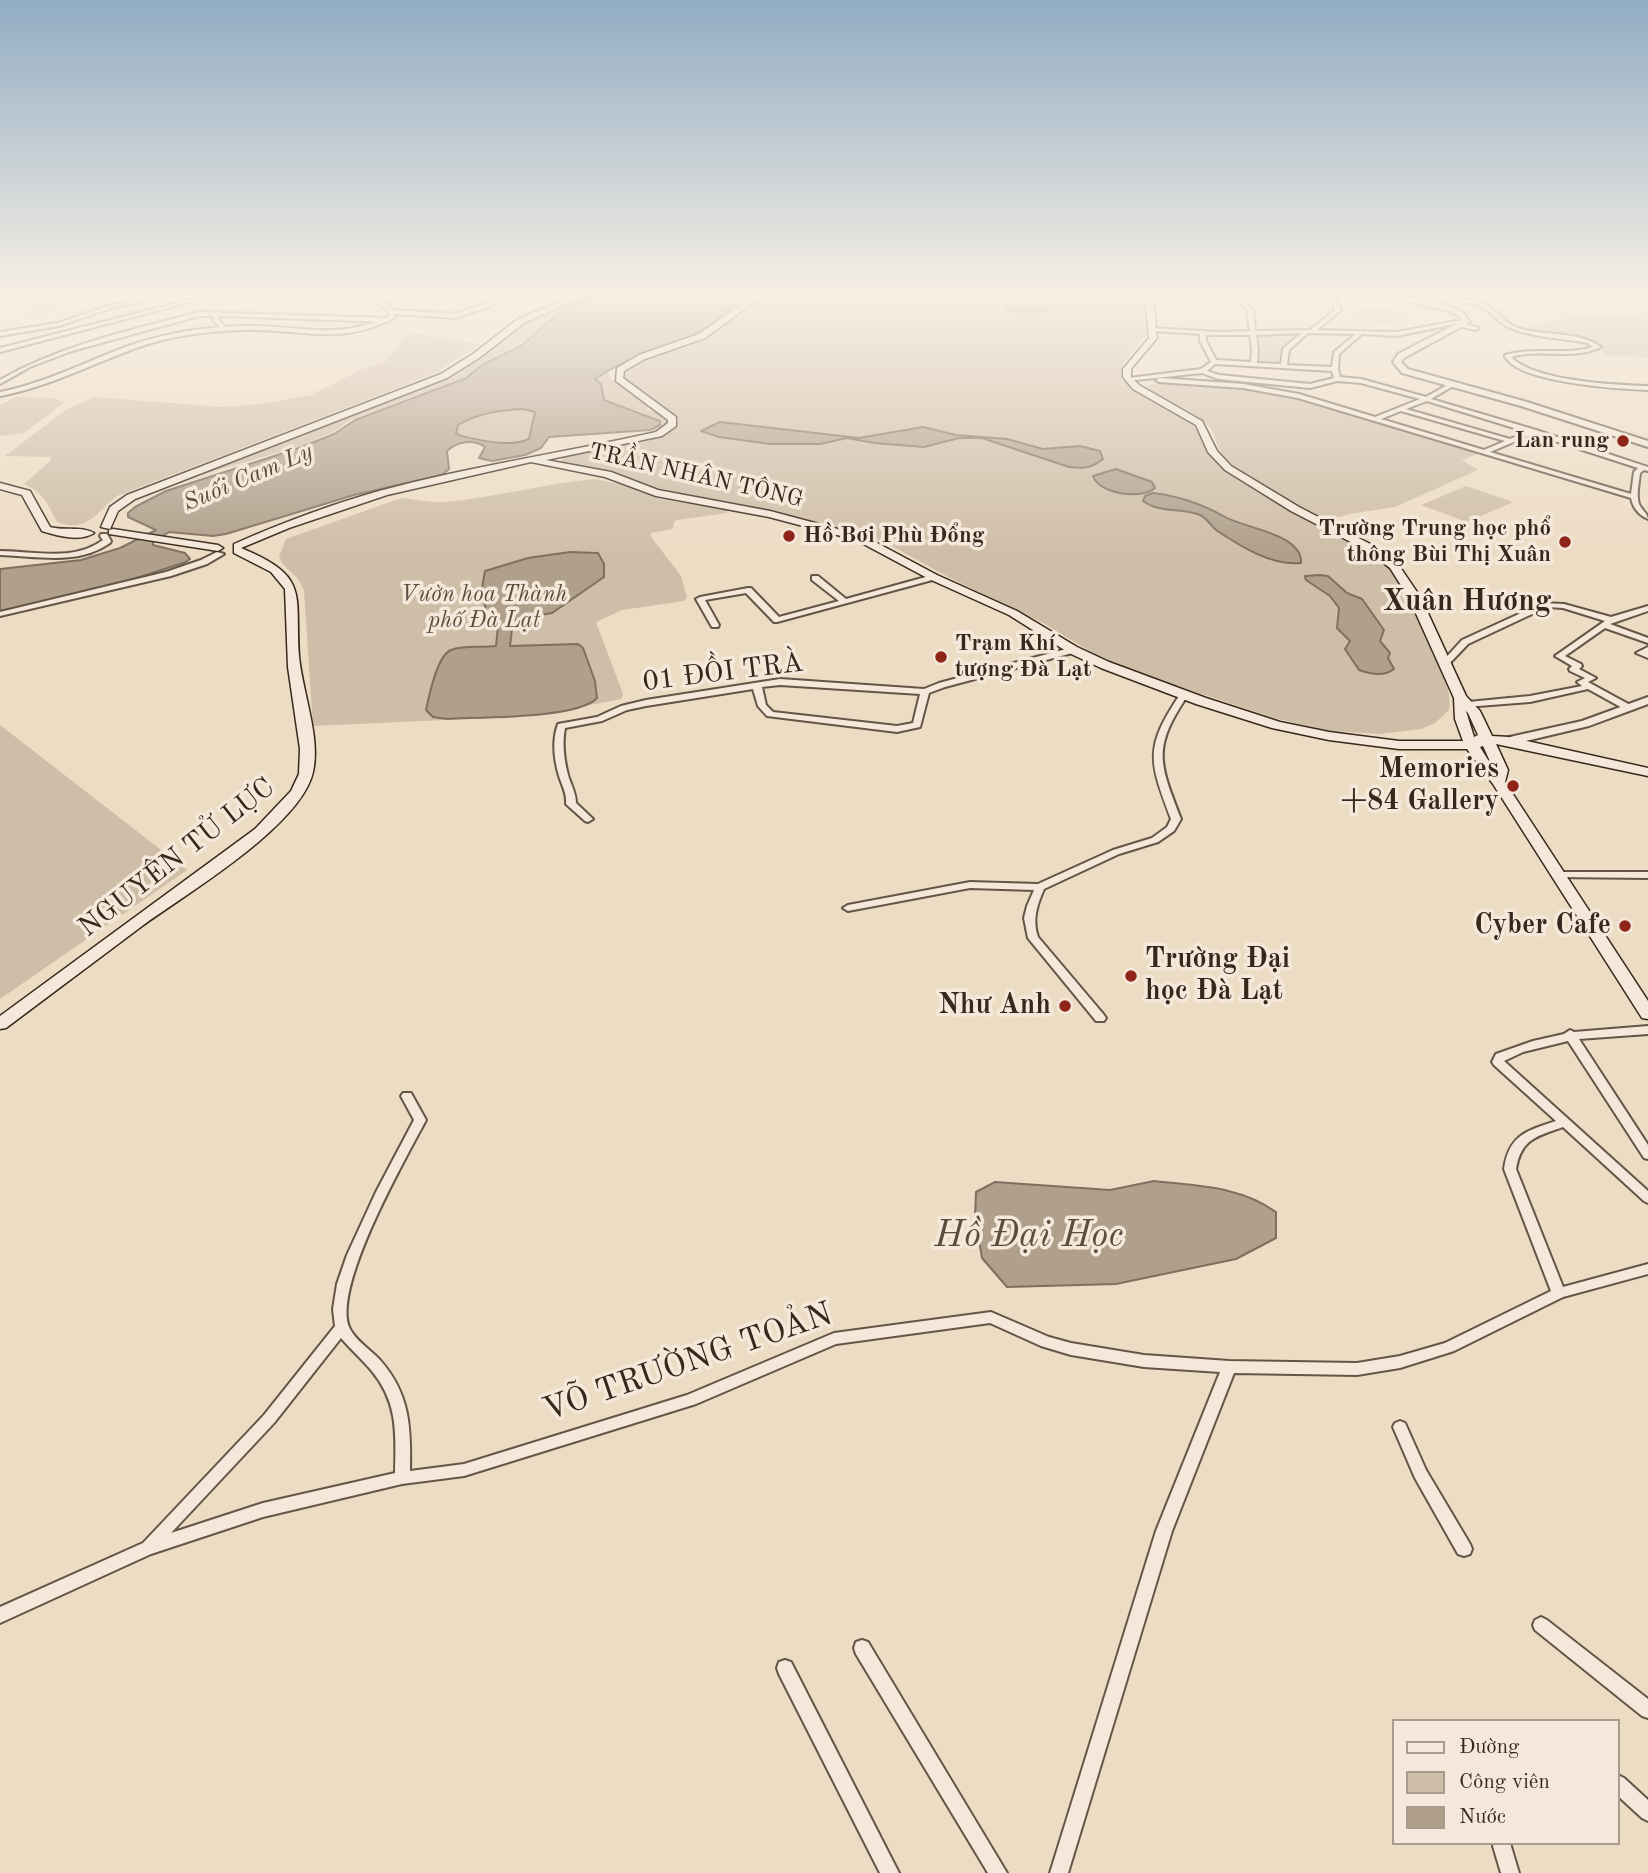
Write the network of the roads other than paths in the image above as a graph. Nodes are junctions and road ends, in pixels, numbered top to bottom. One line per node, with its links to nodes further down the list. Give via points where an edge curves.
1 (46, 381): 13 (street)
2 (430, 381): 26 (main road, via 131,497 114,509)
3 (622, 381): 21 (main road, via 673,419 669,429)
4 (1131, 381): 41 (main road, via 1199,423 1213,452 1228,468 1394,566 1415,598)
5 (1165, 381): 16 (street, via 1276,391)
6 (1263, 381): 7 (street, via 1310,386)
7 (1328, 381)
8 (1362, 381): 14 (street)
9 (1437, 381): 11 (street)
10 (1592, 381): 12 (street)
11 (1451, 385): 14 (street); 19 (street)
12 (1648, 388)
13 (0, 394)
14 (1427, 399): 15 (street); 17 (street)
15 (1403, 410): 16 (street); 18 (street)
16 (1375, 419): 20 (street)
17 (1534, 431): 18 (street); 22 (street)
18 (1508, 440): 20 (street)
19 (1648, 444)
20 (1484, 452): 24 (street)
21 (533, 460): 27 (main road, via 382,493 285,526); 30 (main road, TRẦN NHÂN TÔNG, via 617,477 656,493 821,526 871,543)
22 (1645, 469): 24 (street, via 1637,472)
23 (0, 486): 26 (main road, via 26,494 46,530)
24 (1634, 497): 25 (street, via 1637,509)
25 (1648, 517)
26 (108, 532): 28 (main road, via 142,534); 29 (street, via 100,547 71,554)
27 (238, 548): 28 (main road); 61 (main road, NGUYÊN TỬ LỰC, via 291,584 295,672 307,756 307,771 298,793 227,857)
28 (219, 551): 34 (street, via 168,574)
29 (0, 553)
30 (933, 577): 32 (street); 39 (main road, TRẦN NHÂN TÔNG, via 1013,613)
31 (815, 578): 32 (street)
32 (843, 600): 36 (street, via 777,620 748,590 700,599)
33 (1648, 608): 35 (street)
34 (0, 614)
35 (1608, 622): 37 (street); 41 (street, via 1564,606 1546,605 1465,642); 43 (street, via 1559,656 1592,678 1581,682)
36 (715, 625)
37 (1648, 641)
38 (1648, 649): 40 (street, via 1640,653)
39 (1073, 650): 44 (street, 01 ĐỒI TRÀ); 45 (main road, TRẦN NHÂN TÔNG)
40 (1648, 656)
41 (1445, 663): 47 (main road)
42 (757, 686): 44 (street, 01 ĐỒI TRÀ, via 801,682); 44 (street, via 762,706 770,713 897,729 918,726); 54 (street, 01 ĐỒI TRÀ, via 646,703 561,726 558,747 571,804)
43 (1588, 687): 47 (street, via 1530,699); 48 (street)
44 (925, 692)
45 (1184, 695): 49 (main road, TRẦN NHÂN TÔNG, via 1287,727 1352,739 1399,745); 57 (street, via 1158,736 1157,764 1176,819 1171,829)
46 (1648, 700): 48 (street)
47 (1464, 702): 49 (main road, via 1457,710); 50 (main road, via 1474,711)
48 (1629, 708): 51 (street, via 1585,724)
49 (1471, 741): 50 (main road, TRẦN NHÂN TÔNG); 53 (main road, via 1485,769)
50 (1488, 741): 51 (main road, TRẦN NHÂN TÔNG); 53 (main road, via 1501,770)
51 (1509, 741): 52 (main road, TRẦN NHÂN TÔNG)
52 (1648, 772)
53 (1498, 782): 55 (main road)
54 (588, 819)
55 (1556, 875): 56 (street); 59 (main road)
56 (1648, 875)
57 (1040, 887): 58 (street, via 970,884); 60 (street, via 1029,911 1033,938)
58 (848, 908)
59 (1648, 1014)
60 (1100, 1018)
61 (0, 1024)
62 (1648, 1030): 63 (street)
63 (1570, 1034): 65 (street, via 1520,1049 1498,1062); 66 (street)
64 (407, 1096): 70 (street, via 420,1120 347,1271 339,1302)
65 (1563, 1123): 67 (street); 69 (street, via 1521,1139 1511,1152 1510,1169)
66 (1648, 1155)
67 (1648, 1198)
68 (1648, 1269): 69 (street, VÕ TRƯỜNG TOẢN)
69 (1559, 1293): 71 (street, VÕ TRƯỜNG TOẢN, via 1449,1347 1400,1363 1357,1369)
70 (342, 1327): 73 (street, via 386,1376 404,1419); 74 (street, via 269,1419)
71 (1229, 1367): 73 (street, VÕ TRƯỜNG TOẢN, via 1144,1361 1071,1349 991,1317 926,1325 834,1339 691,1400 464,1470); 86 (street, via 1164,1531)
72 (1400, 1427): 75 (street, via 1420,1473)
73 (402, 1478): 74 (street, VÕ TRƯỜNG TOẢN, via 263,1510)
74 (147, 1548): 76 (street, VÕ TRƯỜNG TOẢN)
75 (1464, 1549)
76 (0, 1615)
77 (1541, 1625): 80 (street)
78 (862, 1648): 85 (street)
79 (785, 1668): 84 (street)
80 (1648, 1710)
81 (1620, 1786): 82 (street)
82 (1648, 1812)
83 (1502, 1846): 87 (street)
84 (890, 1873)
85 (998, 1873)
86 (1059, 1873)
87 (1510, 1873)

